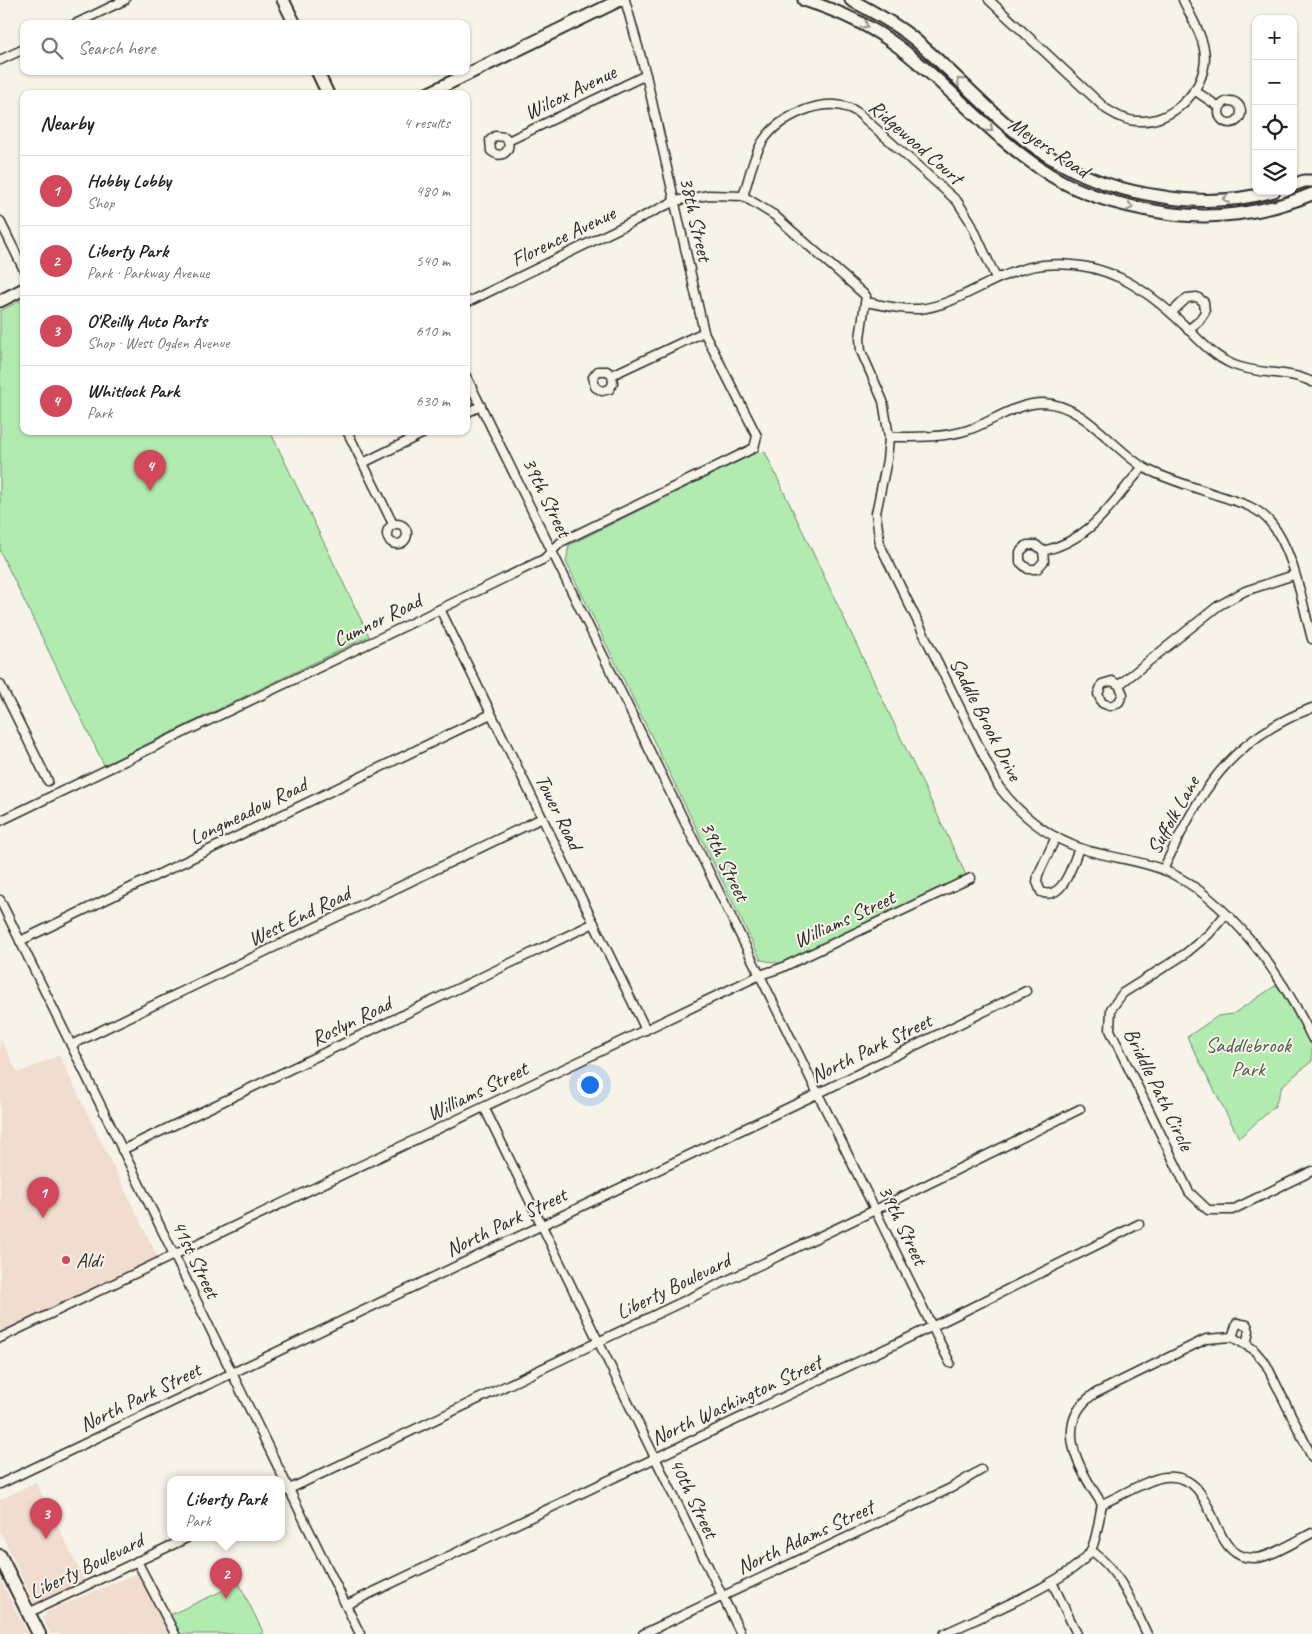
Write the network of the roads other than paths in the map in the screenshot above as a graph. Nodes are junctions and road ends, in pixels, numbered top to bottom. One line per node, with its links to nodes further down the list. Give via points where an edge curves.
1 (125, 0): 9 (street)
2 (283, 0): 10 (street)
3 (620, 0): 13 (street)
4 (625, 0): 16 (street, 38th Street)
5 (804, 0): 24 (street, Meyers Road, one-way to 24, via 845,14 899,47 1015,150 1053,177 1090,195 1131,207 1200,217 1270,208)
6 (851, 0): 25 (street, Meyers Road, one-way to 6, via 1200,202 1134,192 1096,181 1060,164 1024,138 908,35)
7 (989, 0): 19 (street, via 1106,109 1123,119 1137,122 1158,118 1185,103)
8 (1183, 0): 19 (street, via 1204,53 1203,69)
9 (84, 20)
10 (292, 20)
11 (20, 51): 12 (street)
12 (0, 60)
13 (470, 73)
14 (319, 75): 17 (street)
15 (466, 75): 18 (street)
16 (646, 75): 21 (street, Wilcox Avenue); 27 (street, 38th Street)
17 (326, 90)
18 (435, 90)
19 (1194, 90): 20 (street)
20 (1219, 107)
21 (508, 141)
22 (1312, 181): 23 (street)
23 (1297, 184)
24 (1312, 194)
25 (1257, 195)
26 (743, 196): 27 (street, Florence Avenue, via 709,195); 30 (street, Ridgewood Court, via 762,142 775,127 815,108 827,105 849,108 865,118 957,202 970,221); 34 (street, via 781,221 866,296)
27 (674, 201): 33 (street, Florence Avenue); 37 (street, 38th Street)
28 (0, 221): 29 (street)
29 (20, 262)
30 (996, 278): 34 (street, via 930,307 898,308); 35 (street, via 1036,266 1081,266 1117,275 1149,294)
31 (20, 291): 32 (street)
32 (0, 301)
33 (470, 301)
34 (866, 302): 46 (street, Saddle Brook Drive, via 861,351 883,401)
35 (1171, 313): 36 (street); 36 (street, via 1187,298 1197,296 1204,302 1205,312 1200,321)
36 (1188, 330): 39 (street, via 1211,351 1234,365)
37 (704, 332): 38 (street); 45 (street, 38th Street)
38 (612, 375)
39 (1312, 382)
40 (470, 384): 41 (street, 39th Street)
41 (481, 406): 42 (street); 50 (street, 39th Street)
42 (470, 411)
43 (349, 435): 47 (street)
44 (420, 435): 47 (street)
45 (758, 436): 50 (street, Cumnor Road, via 754,448 561,542)
46 (889, 436): 48 (street, via 956,433 1020,407 1050,404 1065,406 1080,415); 62 (street, Saddle Brook Drive, via 876,513 877,534 885,558 991,774 1022,814 1047,834)
47 (363, 463): 49 (street)
48 (1143, 467): 51 (street, via 1112,507 1090,528); 52 (street, via 1258,510 1281,537)
49 (393, 524)
50 (552, 550): 53 (street, Cumnor Road, via 544,559); 70 (street, 39th Street)
51 (1043, 551)
52 (1294, 575): 54 (street); 56 (street, via 1245,591 1218,606)
53 (440, 609): 58 (street, Tower Road); 61 (street, Cumnor Road)
54 (1312, 638)
55 (0, 684): 59 (street)
56 (1119, 685)
57 (1312, 708): 64 (street, Suffolk Lane, via 1262,734 1219,771 1192,808)
58 (491, 714): 60 (street, Tower Road); 69 (street, Longmeadow Road)
59 (48, 781)
60 (542, 818): 68 (street, Tower Road); 74 (street, West End Road)
61 (0, 821)
62 (1056, 837): 63 (street, Saddle Brook Drive); 63 (street, via 1038,875 1041,892 1046,895 1061,888)
63 (1079, 848): 64 (street, Saddle Brook Drive)
64 (1163, 870): 67 (street, Saddle Brook Drive, via 1190,885)
65 (971, 878): 70 (street, Williams Street)
66 (0, 900): 69 (street, 41st Street)
67 (1226, 914): 73 (street, Saddle Brook Drive, via 1278,977); 79 (street, Briddle Path Circle, via 1186,954 1123,993 1110,1009 1110,1030 1189,1192 1208,1210 1232,1210)
68 (594, 923): 72 (street, Tower Road); 78 (street, Roslyn Road)
69 (20, 941): 74 (street, 41st Street)
70 (760, 975): 72 (street, Williams Street); 75 (street, 39th Street)
71 (1026, 991): 75 (street, North Park Street)
72 (646, 1030): 76 (street, Williams Street)
73 (1312, 1038)
74 (71, 1045): 78 (street, 41st Street)
75 (819, 1093): 80 (street, 39th Street); 82 (street, North Park Street)
76 (484, 1107): 82 (street, 40th Street); 83 (street, Williams Street)
77 (1080, 1109): 80 (street, Liberty Boulevard)
78 (122, 1150): 83 (street, 41st Street)
79 (1312, 1171)
80 (875, 1210): 84 (street, 39th Street); 87 (street, Liberty Boulevard)
81 (1139, 1224): 84 (street, North Washington Street)
82 (540, 1225): 87 (street, 40th Street); 90 (street, North Park Street)
83 (175, 1255): 86 (street, Williams Street); 90 (street, 41st Street)
84 (932, 1326): 89 (street, 39th Street); 92 (street, North Washington Street)
85 (1232, 1337): 88 (street); 88 (street, via 1237,1323 1241,1322 1249,1331); 99 (street, via 1216,1337 1202,1342 1094,1394 1084,1402 1075,1417 1073,1448)
86 (0, 1338)
87 (598, 1342): 92 (street, 40th Street); 97 (street, Liberty Boulevard)
88 (1244, 1343): 91 (street, via 1266,1364)
89 (950, 1363)
90 (232, 1372): 94 (street, 41st Street); 96 (street, North Park Street)
91 (1312, 1457)
92 (655, 1458): 106 (street, 40th Street); 107 (street, North Washington Street)
93 (981, 1470): 106 (street, North Adams Street, via 951,1488)
94 (283, 1476)
95 (285, 1481): 97 (street, 41st Street)
96 (0, 1484)
97 (289, 1489): 98 (street, Liberty Boulevard); 107 (street, 41st Street)
98 (285, 1491)
99 (1102, 1504): 100 (street, via 1155,1480 1175,1477 1198,1489 1225,1542 1240,1556 1260,1558); 102 (street)
100 (1312, 1533)
101 (181, 1541): 104 (street, Liberty Boulevard)
102 (1091, 1550): 105 (street, via 1075,1567); 116 (street, via 1119,1578)
103 (0, 1556): 108 (main road)
104 (137, 1562): 108 (street, Liberty Boulevard); 110 (street)
105 (1052, 1582): 114 (street); 115 (street)
106 (723, 1596): 112 (street, North Adams Street); 113 (street, 40th Street)
107 (346, 1605): 111 (street, 41st Street)
108 (28, 1613): 109 (main road)
109 (38, 1634)
110 (175, 1634)
111 (359, 1634)
112 (643, 1634)
113 (741, 1634)
114 (944, 1634)
115 (1077, 1634)
116 (1147, 1634)

